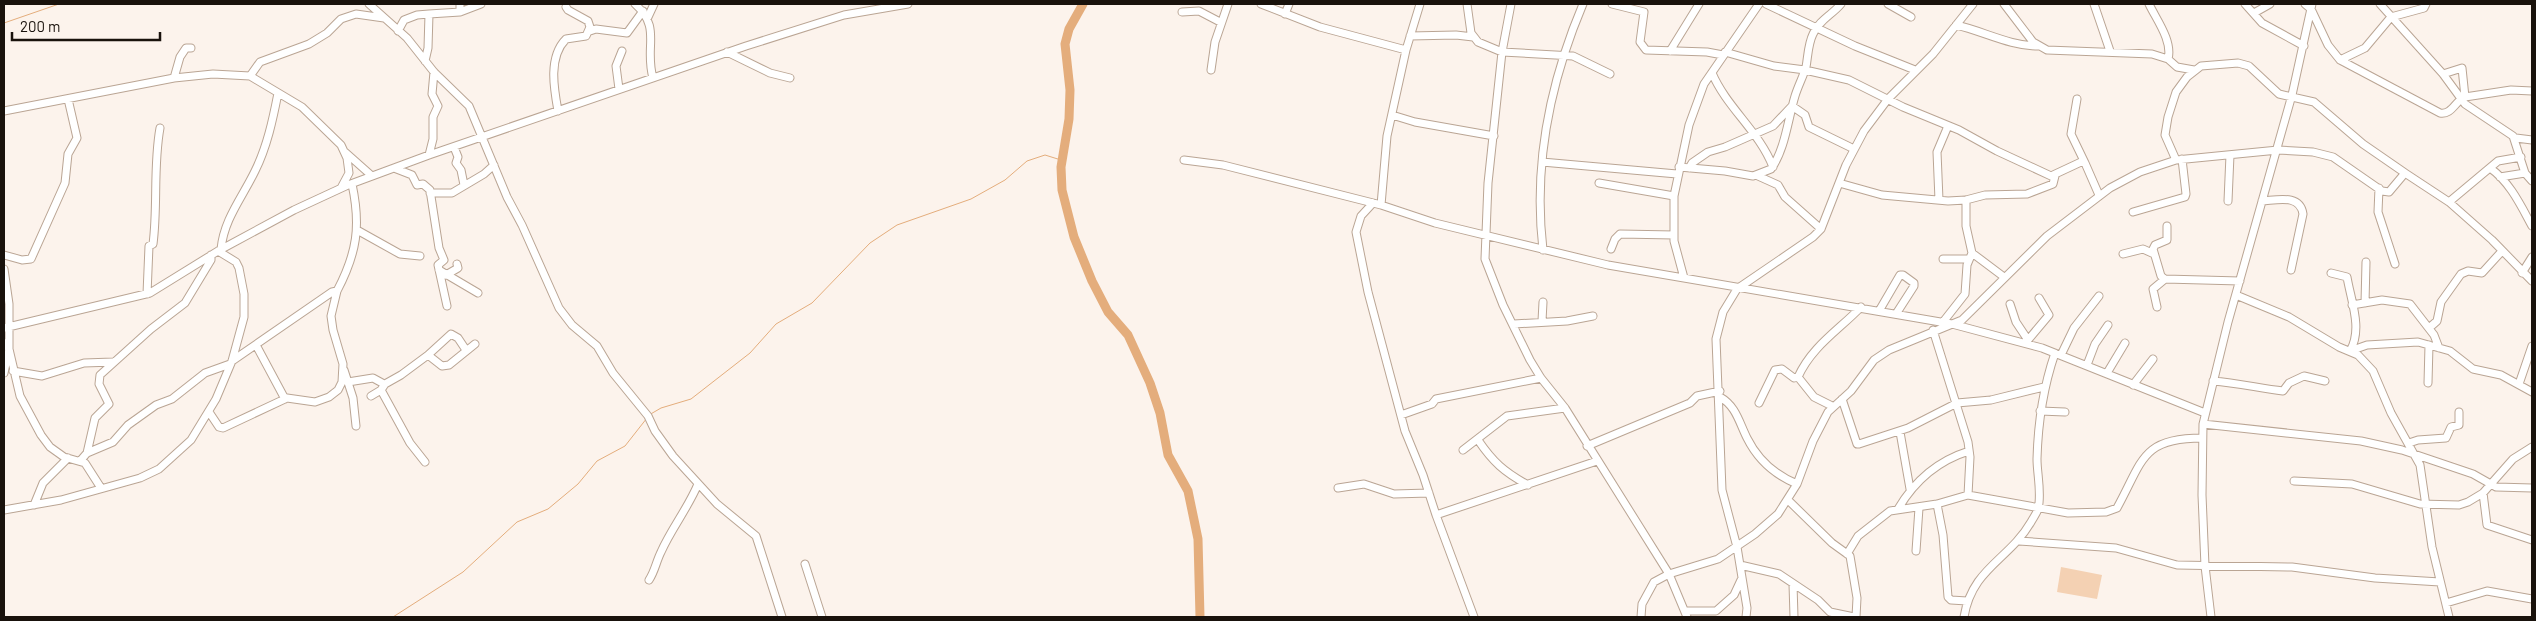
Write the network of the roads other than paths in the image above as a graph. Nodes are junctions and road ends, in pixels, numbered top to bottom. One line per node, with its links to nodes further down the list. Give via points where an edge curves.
1 (369, 4): 38 (street)
2 (460, 4): 30 (street)
3 (481, 4): 30 (street)
4 (635, 4): 34 (street)
5 (654, 4): 34 (street)
6 (908, 4): 53 (street, via 844,15)
7 (1228, 4): 39 (street)
8 (1261, 4): 35 (street)
9 (1289, 4): 35 (street)
10 (1420, 4): 44 (street)
11 (1467, 4): 45 (street)
12 (1511, 4): 54 (street)
13 (1583, 4): 56 (street)
14 (1612, 4): 51 (street, via 1644,12 1640,42 1646,50)
15 (1699, 4): 51 (street)
16 (1758, 4): 55 (street)
17 (1766, 4): 41 (street)
18 (1841, 4): 41 (street)
19 (1888, 4): 36 (street)
20 (1973, 4): 40 (street)
21 (2004, 4): 46 (street)
22 (2094, 4): 52 (street)
23 (2149, 4): 57 (street, via 2167,41)
24 (2245, 4): 32 (street)
25 (2270, 4): 32 (street)
26 (2380, 4): 37 (street)
27 (2426, 4): 37 (street, via 2424,8)
28 (2309, 5): 47 (street); 58 (street, via 2328,44)
29 (566, 7): 43 (street, via 588,21)
30 (460, 12): 33 (street)
31 (1182, 12): 39 (street, via 1199,11)
32 (2254, 13): 47 (street, via 2262,24)
33 (429, 14): 42 (street, via 404,20); 59 (street)
34 (646, 14): 43 (street, via 627,33); 70 (street)
35 (1285, 14): 49 (street)
36 (1911, 17)
37 (2391, 17): 58 (street, via 2365,48); 67 (street)
38 (384, 18): 42 (street); 68 (street, via 356,14 341,19 328,33 309,44 260,62)
39 (1220, 22): 60 (street)
40 (1956, 25): 46 (street, via 2018,44); 62 (street)
41 (1817, 26): 61 (street, via 1810,41); 62 (street, via 1855,46)
42 (398, 31): 59 (street)
43 (590, 31): 82 (street, via 586,36 566,39 560,49 554,71)
44 (1410, 36): 45 (street); 49 (street)
45 (1473, 37): 54 (street)
46 (2038, 46): 52 (street, via 2051,51)
47 (2304, 46): 75 (street)
48 (191, 48): 69 (street, via 186,48 180,56)
49 (1406, 50): 83 (street)
50 (622, 51): 72 (street, via 616,66)
51 (1670, 51): 55 (street)
52 (2110, 51): 57 (street, via 2152,54)
53 (727, 52): 70 (street); 71 (street, via 770,73)
54 (1502, 52): 56 (street); 87 (street)
55 (1724, 53): 61 (street); 65 (street)
56 (1563, 54): 66 (street, via 1579,58); 100 (street, via 1546,126)
57 (2168, 59): 63 (street, via 2177,67)
58 (2340, 60): 76 (street, via 2440,113 2450,111)
59 (425, 61): 64 (street)
60 (1211, 70)
61 (1805, 70): 79 (street, via 1849,80); 80 (street)
62 (1915, 70): 79 (street)
63 (2194, 70): 75 (street, via 2209,64 2244,64 2275,91); 99 (street, via 2176,92 2168,117 2166,140)
64 (434, 72): 88 (street, via 469,106); 95 (street, via 432,94 438,106 433,117)
65 (1712, 73): 86 (street, via 1725,98); 107 (street, via 1698,97)
66 (1610, 74)
67 (2443, 74): 76 (street); 76 (street, via 2462,68)
68 (250, 76): 69 (street, via 226,74); 74 (street)
69 (174, 78): 78 (street)
70 (653, 78): 72 (street)
71 (790, 78)
72 (619, 89): 82 (street)
73 (2532, 91): 76 (street)
74 (278, 93): 94 (street, via 311,114); 139 (street, via 260,160 231,213)
75 (2292, 95): 93 (street); 109 (street, via 2314,102 2363,144)
76 (2463, 97): 89 (street, via 2473,111)
77 (2077, 98): 101 (street, via 2071,134)
78 (68, 99): 81 (street); 144 (street, via 78,138 68,157 65,183 31,259)
79 (1888, 99): 84 (street); 92 (street)
80 (1792, 106): 86 (street, via 1773,126); 92 (street, via 1805,115 1809,127); 103 (street)
81 (4, 111)
82 (558, 111): 88 (street)
83 (1392, 115): 87 (street); 130 (street, via 1383,163)
84 (1948, 126): 112 (street); 124 (street, via 1937,152)
85 (160, 128): 167 (street, via 155,229 153,244 149,246)
86 (1753, 134): 103 (street); 105 (street, via 1708,152)
87 (1494, 136): 136 (street)
88 (483, 137): 91 (street); 102 (street)
89 (2516, 138): 90 (street); 97 (street)
90 (2532, 140)
91 (454, 147): 95 (street); 118 (street)
92 (1854, 149): 116 (street)
93 (2278, 150): 96 (street); 120 (street, via 2333,157); 127 (street)
94 (345, 152): 110 (street); 119 (street, via 349,173)
95 (429, 155): 104 (street)
96 (2230, 155): 99 (street); 126 (street)
97 (2521, 157): 106 (street, via 2498,161); 108 (street)
98 (1184, 160): 129 (street, via 1223,165)
99 (2179, 160): 122 (street, via 2140,172); 131 (street, via 2185,197)
100 (1542, 162): 107 (street); 140 (street)
101 (2085, 163): 112 (street, via 2081,162); 122 (street)
102 (494, 165): 118 (street); 254 (street, via 558,308 597,346 613,373 648,416 659,438)
103 (1773, 167): 111 (street)
104 (394, 168): 110 (street); 121 (street, via 412,175 417,185 423,184)
105 (1689, 168): 107 (street); 111 (street)
106 (2490, 168): 113 (street); 128 (street)
107 (1678, 171): 123 (street)
108 (2525, 173): 113 (street); 114 (street)
109 (2405, 174): 120 (street, via 2389,192); 128 (street)
110 (372, 176): 117 (street)
111 (1758, 176): 134 (street, via 1778,185 1785,197)
112 (2055, 176): 125 (street, via 2053,184 2027,194 1985,195)
113 (2500, 176): 133 (street)
114 (2532, 181)
115 (1599, 183): 123 (street)
116 (1839, 183): 124 (street, via 1882,195); 134 (street)
117 (352, 184): 119 (street); 135 (street, via 358,211)
118 (464, 186): 121 (street, via 446,194)
119 (341, 188): 139 (street)
120 (2379, 188): 152 (street, via 2378,212)
121 (430, 193): 154 (street, via 439,248 444,256 444,260 438,263)
122 (2099, 195): 159 (street, via 2047,236)
123 (1674, 196): 137 (street)
124 (1938, 200): 125 (street)
125 (1966, 200): 147 (street)
126 (2228, 201)
127 (2262, 201): 155 (street, via 2290,200 2302,206); 162 (street)
128 (2449, 202): 141 (street)
129 (1373, 203): 130 (street); 236 (street, via 1359,221 1357,246)
130 (1381, 206): 136 (street)
131 (2133, 212)
132 (2167, 226): 143 (street, via 2167,240 2153,247)
133 (2532, 226)
134 (1821, 229): 164 (street)
135 (357, 230): 146 (street, via 400,254); 165 (street, via 348,270)
136 (1485, 235): 140 (street); 185 (street, via 1485,258 1490,274)
137 (1674, 235): 138 (street, via 1620,234); 160 (street)
138 (1611, 249)
139 (220, 250): 145 (street); 206 (street, via 236,262 244,294 242,326)
140 (1543, 250): 160 (street)
141 (2502, 251): 156 (street); 189 (street, via 2482,273 2468,271 2461,274 2441,302 2437,321)
142 (2123, 254): 143 (street, via 2143,249)
143 (2154, 254): 161 (street)
144 (4, 255)
145 (211, 256): 167 (street); 205 (street, via 185,303)
146 (420, 256)
147 (1971, 256): 149 (street); 159 (street); 184 (street, via 1966,294)
148 (2532, 258): 156 (street)
149 (1943, 259)
150 (2366, 262): 173 (street)
151 (458, 264): 158 (street, via 458,268)
152 (2395, 264)
153 (4, 269): 188 (street, via 9,304)
154 (440, 270): 158 (street); 176 (street)
155 (2291, 270)
156 (2522, 272): 163 (street)
157 (2331, 273): 175 (street, via 2347,277)
158 (446, 275): 166 (street)
159 (2004, 277): 186 (street, via 1965,318)
160 (1684, 278): 164 (street)
161 (2165, 279): 162 (street); 178 (street, via 2153,289)
162 (2240, 281): 169 (street)
163 (2532, 281)
164 (1737, 288): 177 (street); 223 (street, via 1723,312 1716,339)
165 (337, 291): 171 (street); 179 (street)
166 (478, 293)
167 (147, 294): 188 (street)
168 (2099, 296): 202 (street)
169 (2236, 296): 201 (street, via 2289,318); 214 (street)
170 (2039, 298): 191 (street, via 2049,314)
171 (322, 300): 179 (street); 196 (street)
172 (1543, 302): 183 (street)
173 (2365, 303): 175 (street); 189 (street, via 2393,300 2410,304)
174 (2010, 304): 191 (street)
175 (2352, 305): 201 (street, via 2356,341)
176 (447, 306)
177 (1861, 307): 180 (street); 212 (street, via 1821,343)
178 (2157, 307)
179 (332, 309): 207 (street, via 333,330)
180 (1879, 311): 181 (street); 181 (street, via 1903,275 1914,282 1914,286)
181 (1896, 314): 184 (street)
182 (1593, 316): 183 (street)
183 (1542, 321): 185 (street)
184 (1943, 322): 186 (street)
185 (1514, 324): 213 (street)
186 (1952, 324): 190 (street); 191 (street)
187 (2108, 325): 208 (street, via 2095,344)
188 (6, 328): 199 (street)
189 (2429, 328): 198 (street)
190 (1933, 330): 226 (street, via 1881,355); 228 (street)
191 (2027, 341): 202 (street)
192 (4, 343): 199 (street)
193 (2125, 343): 211 (street)
194 (475, 344): 200 (street)
195 (2429, 345): 198 (street); 201 (street, via 2410,341 2367,345); 217 (street)
196 (256, 346): 206 (street); 225 (street)
197 (2532, 347): 218 (street)
198 (2439, 348): 218 (street, via 2454,353 2473,369 2501,375)
199 (9, 350): 209 (street); 210 (street)
200 (466, 350): 203 (street, via 449,365 442,366); 203 (street, via 451,334)
201 (2350, 351): 242 (street, via 2374,371 2391,412)
202 (2058, 354): 208 (street); 221 (street)
203 (428, 355): 220 (street)
204 (2153, 358): 219 (street)
205 (113, 362): 209 (street, via 84,363 42,376); 247 (street, via 98,379 109,404 95,418)
206 (231, 363): 231 (street); 247 (street, via 205,373 172,399 156,404 128,425 113,442)
207 (343, 365): 216 (street); 225 (street, via 342,382 331,396 315,402 294,397)
208 (2087, 365): 211 (street)
209 (13, 371): 249 (street, via 20,396 41,435 50,447)
210 (4, 373)
211 (2107, 373): 219 (street)
212 (1798, 376): 227 (street, via 1794,378 1782,369 1775,370); 229 (street, via 1814,397)
213 (1540, 378): 230 (street); 236 (street, via 1436,399 1432,404)
214 (2213, 381): 215 (street, via 2283,391 2289,383 2304,376); 235 (street)
215 (2325, 381)
216 (348, 382): 220 (street, via 373,378); 238 (street)
217 (2428, 383)
218 (2519, 384): 222 (street)
219 (2134, 385): 235 (street)
220 (382, 387): 224 (street); 252 (street, via 410,443)
221 (2044, 387): 228 (street, via 1991,400); 232 (street)
222 (2532, 392)
223 (1720, 394): 243 (street, via 1697,396 1690,403); 256 (street, via 1733,406 1756,454 1783,478); 276 (street, via 1722,490)
224 (371, 396)
225 (285, 399): 231 (street, via 223,428)
226 (1842, 399): 229 (street); 239 (street, via 1857,444)
227 (1759, 403)
228 (1957, 403): 239 (street); 246 (street)
229 (1832, 406): 256 (street, via 1813,441)
230 (1565, 408): 241 (street, via 1547,413 1512,414); 243 (street)
231 (209, 412): 258 (street, via 185,448 159,469)
232 (2040, 412): 233 (street); 271 (street)
233 (2065, 412)
234 (2459, 412): 242 (street, via 2459,425 2451,428 2446,438)
235 (2205, 413): 237 (street)
236 (1401, 415): 262 (street)
237 (2203, 424): 240 (street); 248 (street, via 2361,441)
238 (356, 426)
239 (1900, 432): 261 (street)
240 (2202, 438): 271 (street, via 2160,443 2142,460 2117,508 2081,513); 281 (street)
241 (1478, 440): 245 (street); 255 (street, via 1504,472)
242 (2409, 443): 248 (street)
243 (1587, 446): 251 (street)
244 (2532, 448): 257 (street, via 2513,459)
245 (1463, 450)
246 (1969, 451): 261 (street, via 1939,464); 264 (street)
247 (87, 453): 250 (street)
248 (2416, 456): 257 (street, via 2473,474); 267 (street)
249 (68, 458): 250 (street); 268 (street, via 43,483)
250 (80, 461): 258 (street, via 89,467)
251 (1597, 461): 255 (street); 282 (street)
252 (425, 462)
253 (2294, 480): 267 (street, via 2352,484)
254 (698, 484): 284 (street); 291 (street, via 756,536)
255 (1528, 484): 273 (street)
256 (1797, 484): 265 (street)
257 (2491, 485): 260 (street); 263 (street)
258 (101, 488): 268 (street)
259 (1338, 488): 262 (street, via 1367,484 1394,494)
260 (2532, 488)
261 (1910, 489): 270 (street)
262 (1429, 493): 273 (street)
263 (2483, 493): 267 (street, via 2459,505); 274 (street, via 2487,525)
264 (1968, 495): 266 (street); 271 (street)
265 (1788, 500): 276 (street, via 1772,520); 278 (street)
266 (1936, 504): 269 (street); 288 (street, via 1943,535 1948,598)
267 (2425, 504): 285 (street)
268 (34, 505): 272 (street)
269 (1919, 508): 270 (street); 277 (street)
270 (1898, 509): 278 (street, via 1878,519 1855,540)
271 (2038, 509): 275 (street)
272 (4, 510)
273 (1436, 515): 293 (street)
274 (2532, 540)
275 (2019, 541): 281 (street, via 2116,548 2177,565); 288 (street, via 1989,566)
276 (1737, 547): 280 (street); 282 (street, via 1706,564)
277 (1916, 551)
278 (1847, 554): 297 (street, via 1851,560 1856,593)
279 (805, 564): 292 (street)
280 (1740, 566): 283 (street); 286 (street, via 1771,571)
281 (2205, 566): 285 (street, via 2298,567 2375,578); 299 (street)
282 (1669, 574): 290 (street); 294 (street, via 1651,586 1642,604)
283 (1742, 577): 290 (street, via 1734,595 1722,608); 295 (street)
284 (649, 580)
285 (2440, 582): 289 (street)
286 (1793, 584): 296 (street); 297 (street, via 1830,612)
287 (2532, 599): 289 (street, via 2488,591)
288 (1967, 601): 298 (street)
289 (2446, 603): 300 (street)
290 (1686, 614)
291 (782, 617)
292 (822, 617)
293 (1474, 617)
294 (1641, 617)
295 (1746, 617)
296 (1794, 617)
297 (1855, 617)
298 (1964, 617)
299 (2211, 617)
300 (2449, 617)

